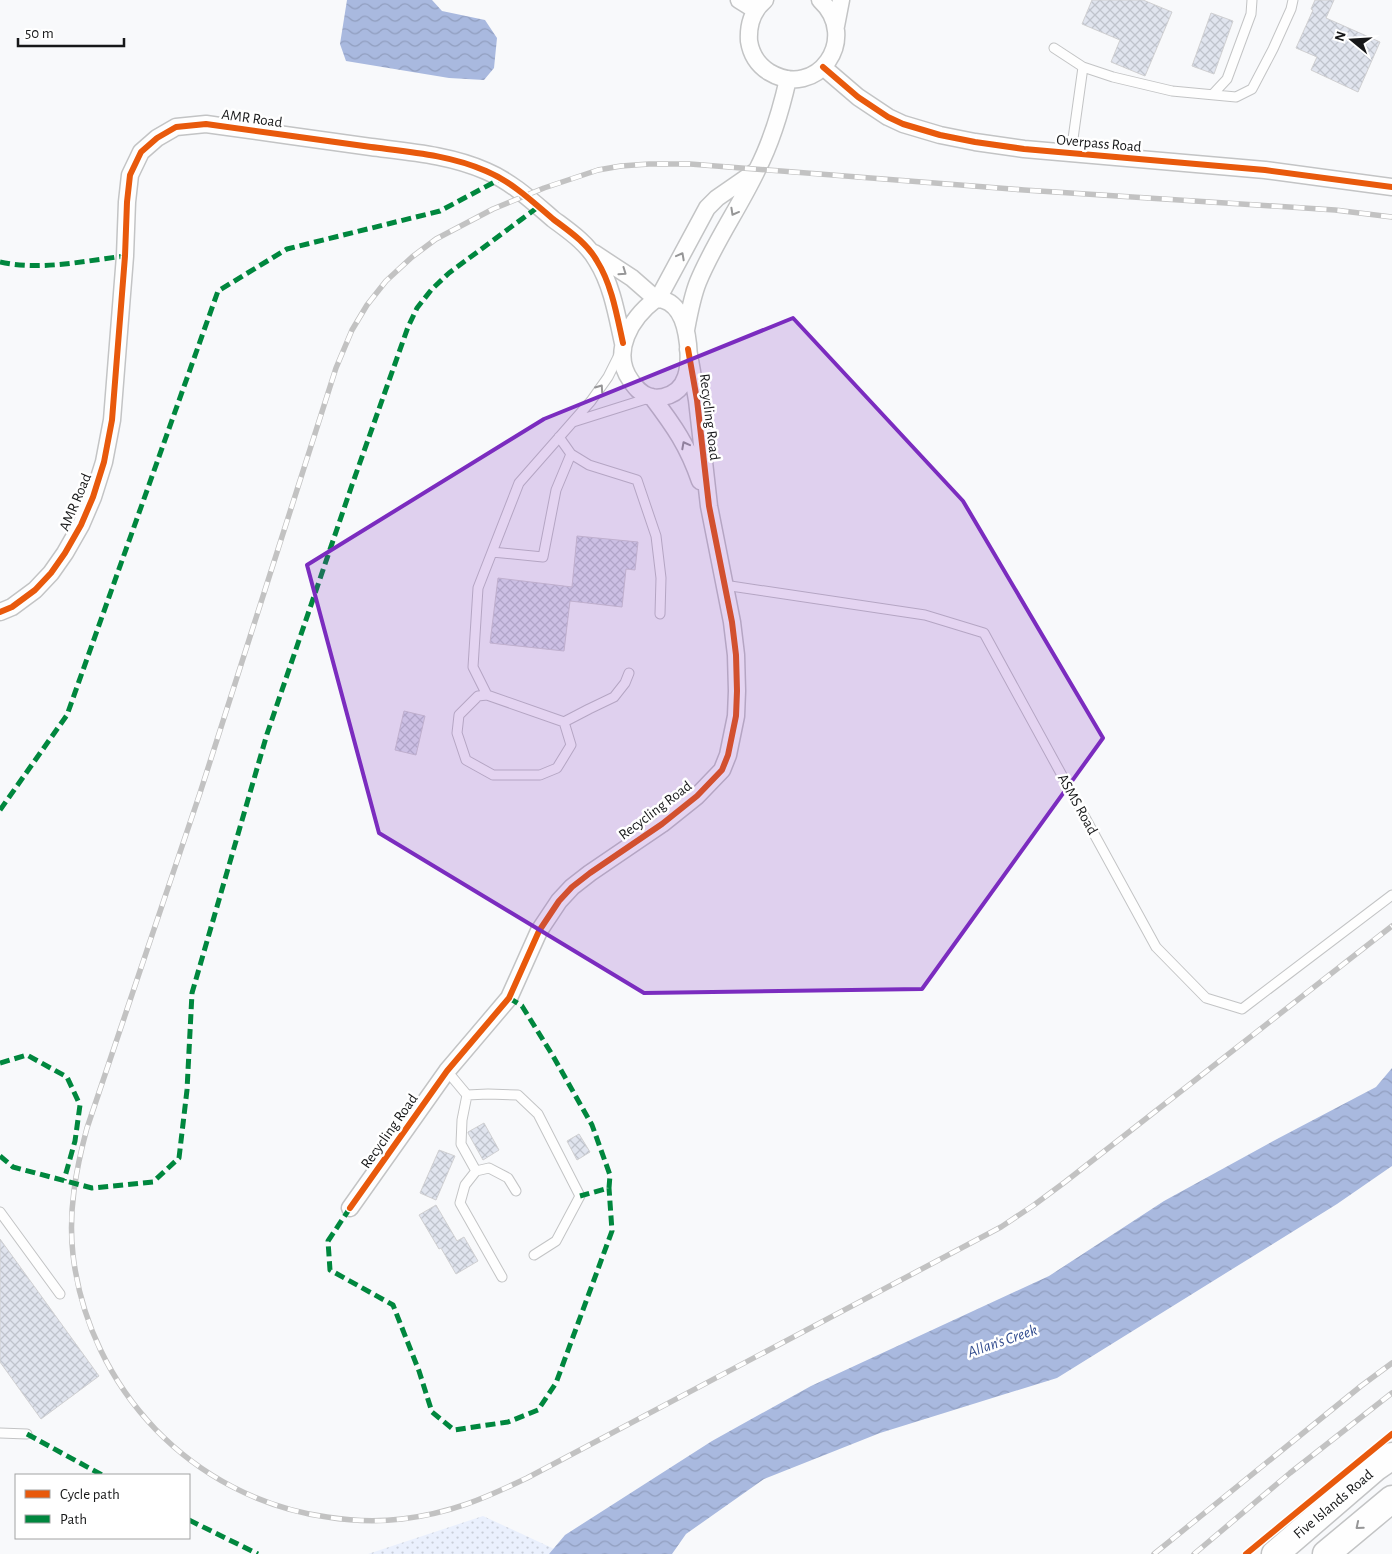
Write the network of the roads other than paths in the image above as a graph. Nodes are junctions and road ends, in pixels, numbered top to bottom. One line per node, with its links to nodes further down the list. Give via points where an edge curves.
1 (739, 0): 7 (street)
2 (820, 0): 8 (street, via 827,6)
3 (841, 0): 8 (street)
4 (848, 0): 8 (lane)
5 (1252, 0): 13 (lane, via 1251,14 1227,79)
6 (1293, 0): 13 (lane, via 1252,89 1236,97)
7 (760, 5): 12 (street, via 751,20 750,46 764,69)
8 (836, 26): 10 (street, via 835,48)
9 (1054, 48): 11 (lane)
10 (823, 67): 12 (street, via 807,77); 14 (street, Overpass Road, via 872,108 903,124 975,142)
11 (1082, 67): 13 (lane, via 1172,91); 14 (lane)
12 (788, 79): 15 (street, via 775,128)
13 (1213, 94)
14 (1071, 153): 16 (street, Overpass Road, via 1265,170)
15 (758, 169): 18 (street, one-way to 15, via 708,208); 19 (street, one-way to 19, via 704,268)
16 (1392, 187)
17 (588, 249): 18 (street, AMR Road, one-way to 18); 20 (street, AMR Road, via 607,283); 29 (street, AMR Road, via 502,178 451,160 206,124 176,128 157,138 141,152 130,176 112,420 93,497 81,525 50,573 34,590)
18 (657, 299): 19 (street, via 673,306); 20 (street, via 637,319)
19 (686, 330): 21 (street)
20 (623, 347): 22 (street, via 627,375 637,389); 23 (lane, one-way to 20, via 608,377)
21 (688, 349): 22 (street, via 689,368 682,385 668,396); 26 (street, Recycling Road)
22 (651, 397): 23 (lane); 26 (street, one-way to 22, via 686,447 674,425)
23 (572, 422): 24 (lane)
24 (560, 437): 25 (lane); 27 (lane, via 519,482)
25 (571, 454): 27 (lane, via 556,490 543,557); 30 (lane, via 589,465 637,480 656,536 661,578)
26 (709, 506): 28 (street, Recycling Road)
27 (492, 552): 32 (lane, via 478,588 473,667)
28 (724, 585): 34 (lane, ASMS Road, via 925,615 984,633 1156,946 1206,998 1242,1009); 35 (street, Recycling Road, via 732,622 737,692 733,735 722,770 697,796 662,824 590,872 559,901 539,931 509,998)
29 (0, 612)
30 (660, 614)
31 (629, 673): 33 (lane, via 614,697)
32 (487, 695): 33 (lane); 33 (lane, via 478,696 460,715 457,733 466,760 493,775 540,775 557,768 571,745)
33 (564, 722)
34 (1392, 895)
35 (447, 1071): 36 (lane); 39 (street, Recycling Road)
36 (467, 1095): 37 (lane, via 461,1144); 41 (lane, via 518,1095 538,1114 580,1196 556,1241)
37 (476, 1171): 38 (lane, via 489,1168 508,1178); 42 (lane, via 465,1185 460,1203)
38 (516, 1191)
39 (350, 1208)
40 (0, 1212): 43 (lane)
41 (534, 1255)
42 (502, 1277)
43 (60, 1294)
44 (0, 1433): 45 (lane)
45 (27, 1434)
46 (1392, 1456): 48 (main road, Five Islands Road)
47 (1392, 1499): 49 (main road, one-way to 49)
48 (1275, 1554)
49 (1326, 1554)

